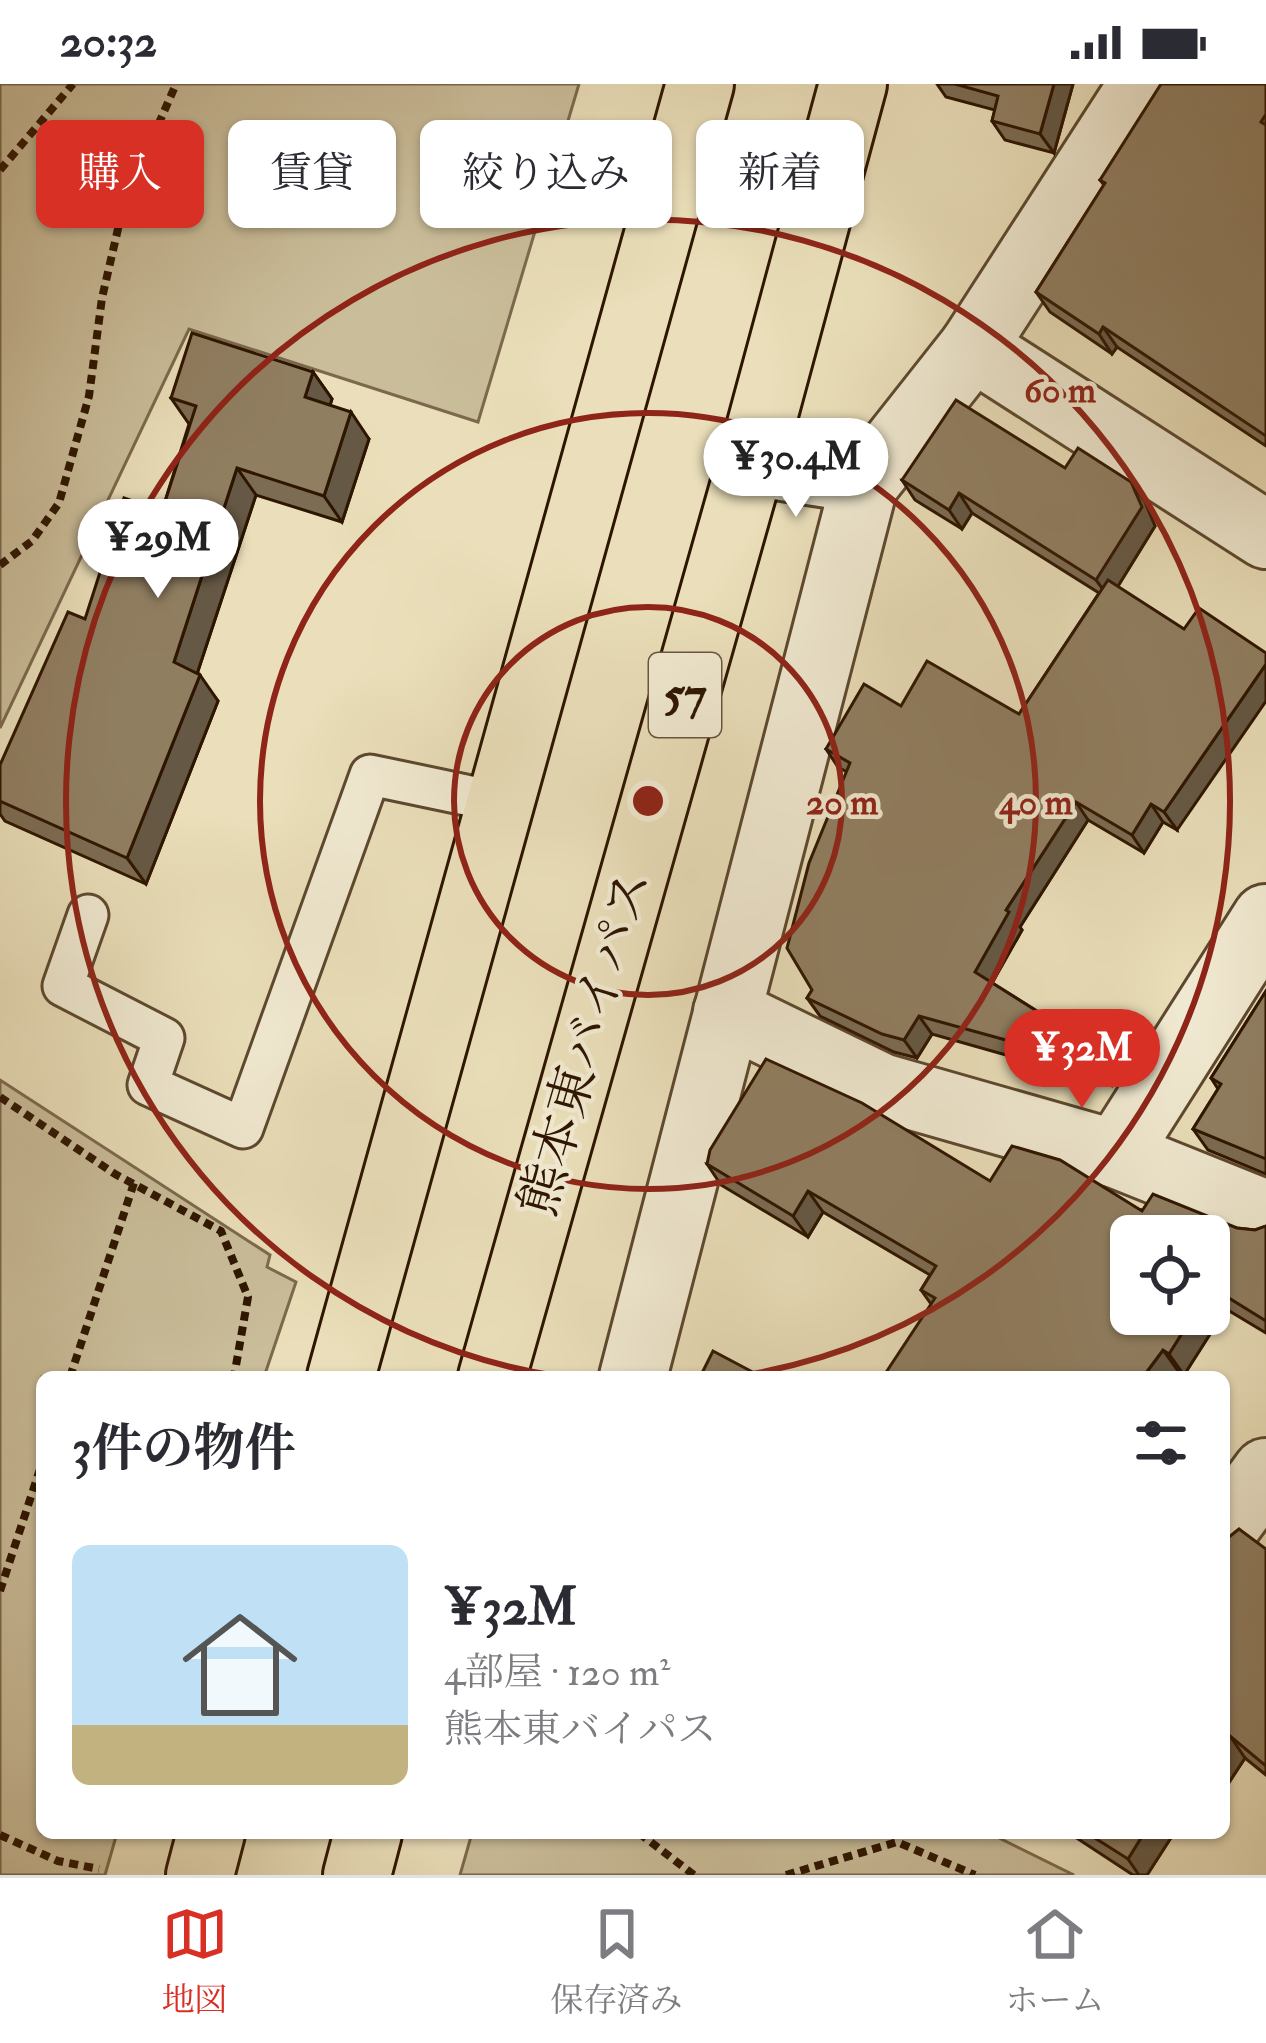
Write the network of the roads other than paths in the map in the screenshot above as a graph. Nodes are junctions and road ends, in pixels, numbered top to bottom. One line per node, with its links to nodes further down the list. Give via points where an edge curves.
1 (700, 84): 8 (highway)
2 (853, 84): 5 (highway, 熊本東バイパス / 57)
3 (1143, 84): 4 (street)
4 (973, 347): 6 (street); 7 (street)
5 (751, 462): 6 (street); 15 (highway, 熊本東バイパス / 57)
6 (864, 485): 11 (street)
7 (1266, 536)
8 (499, 802): 9 (lane, via 370,775 243,1128 148,1085 164,1039 63,986); 14 (highway)
9 (88, 915)
10 (1266, 918): 12 (street)
11 (727, 1012): 12 (street, via 881,1087); 16 (street)
12 (1116, 1154): 13 (street)
13 (1266, 1214)
14 (342, 1371)
15 (494, 1371)
16 (635, 1371)
17 (1266, 1472): 18 (street)
18 (1230, 1521)
19 (209, 1839): 21 (highway)
20 (366, 1839): 22 (highway)
21 (200, 1875)
22 (357, 1875)

